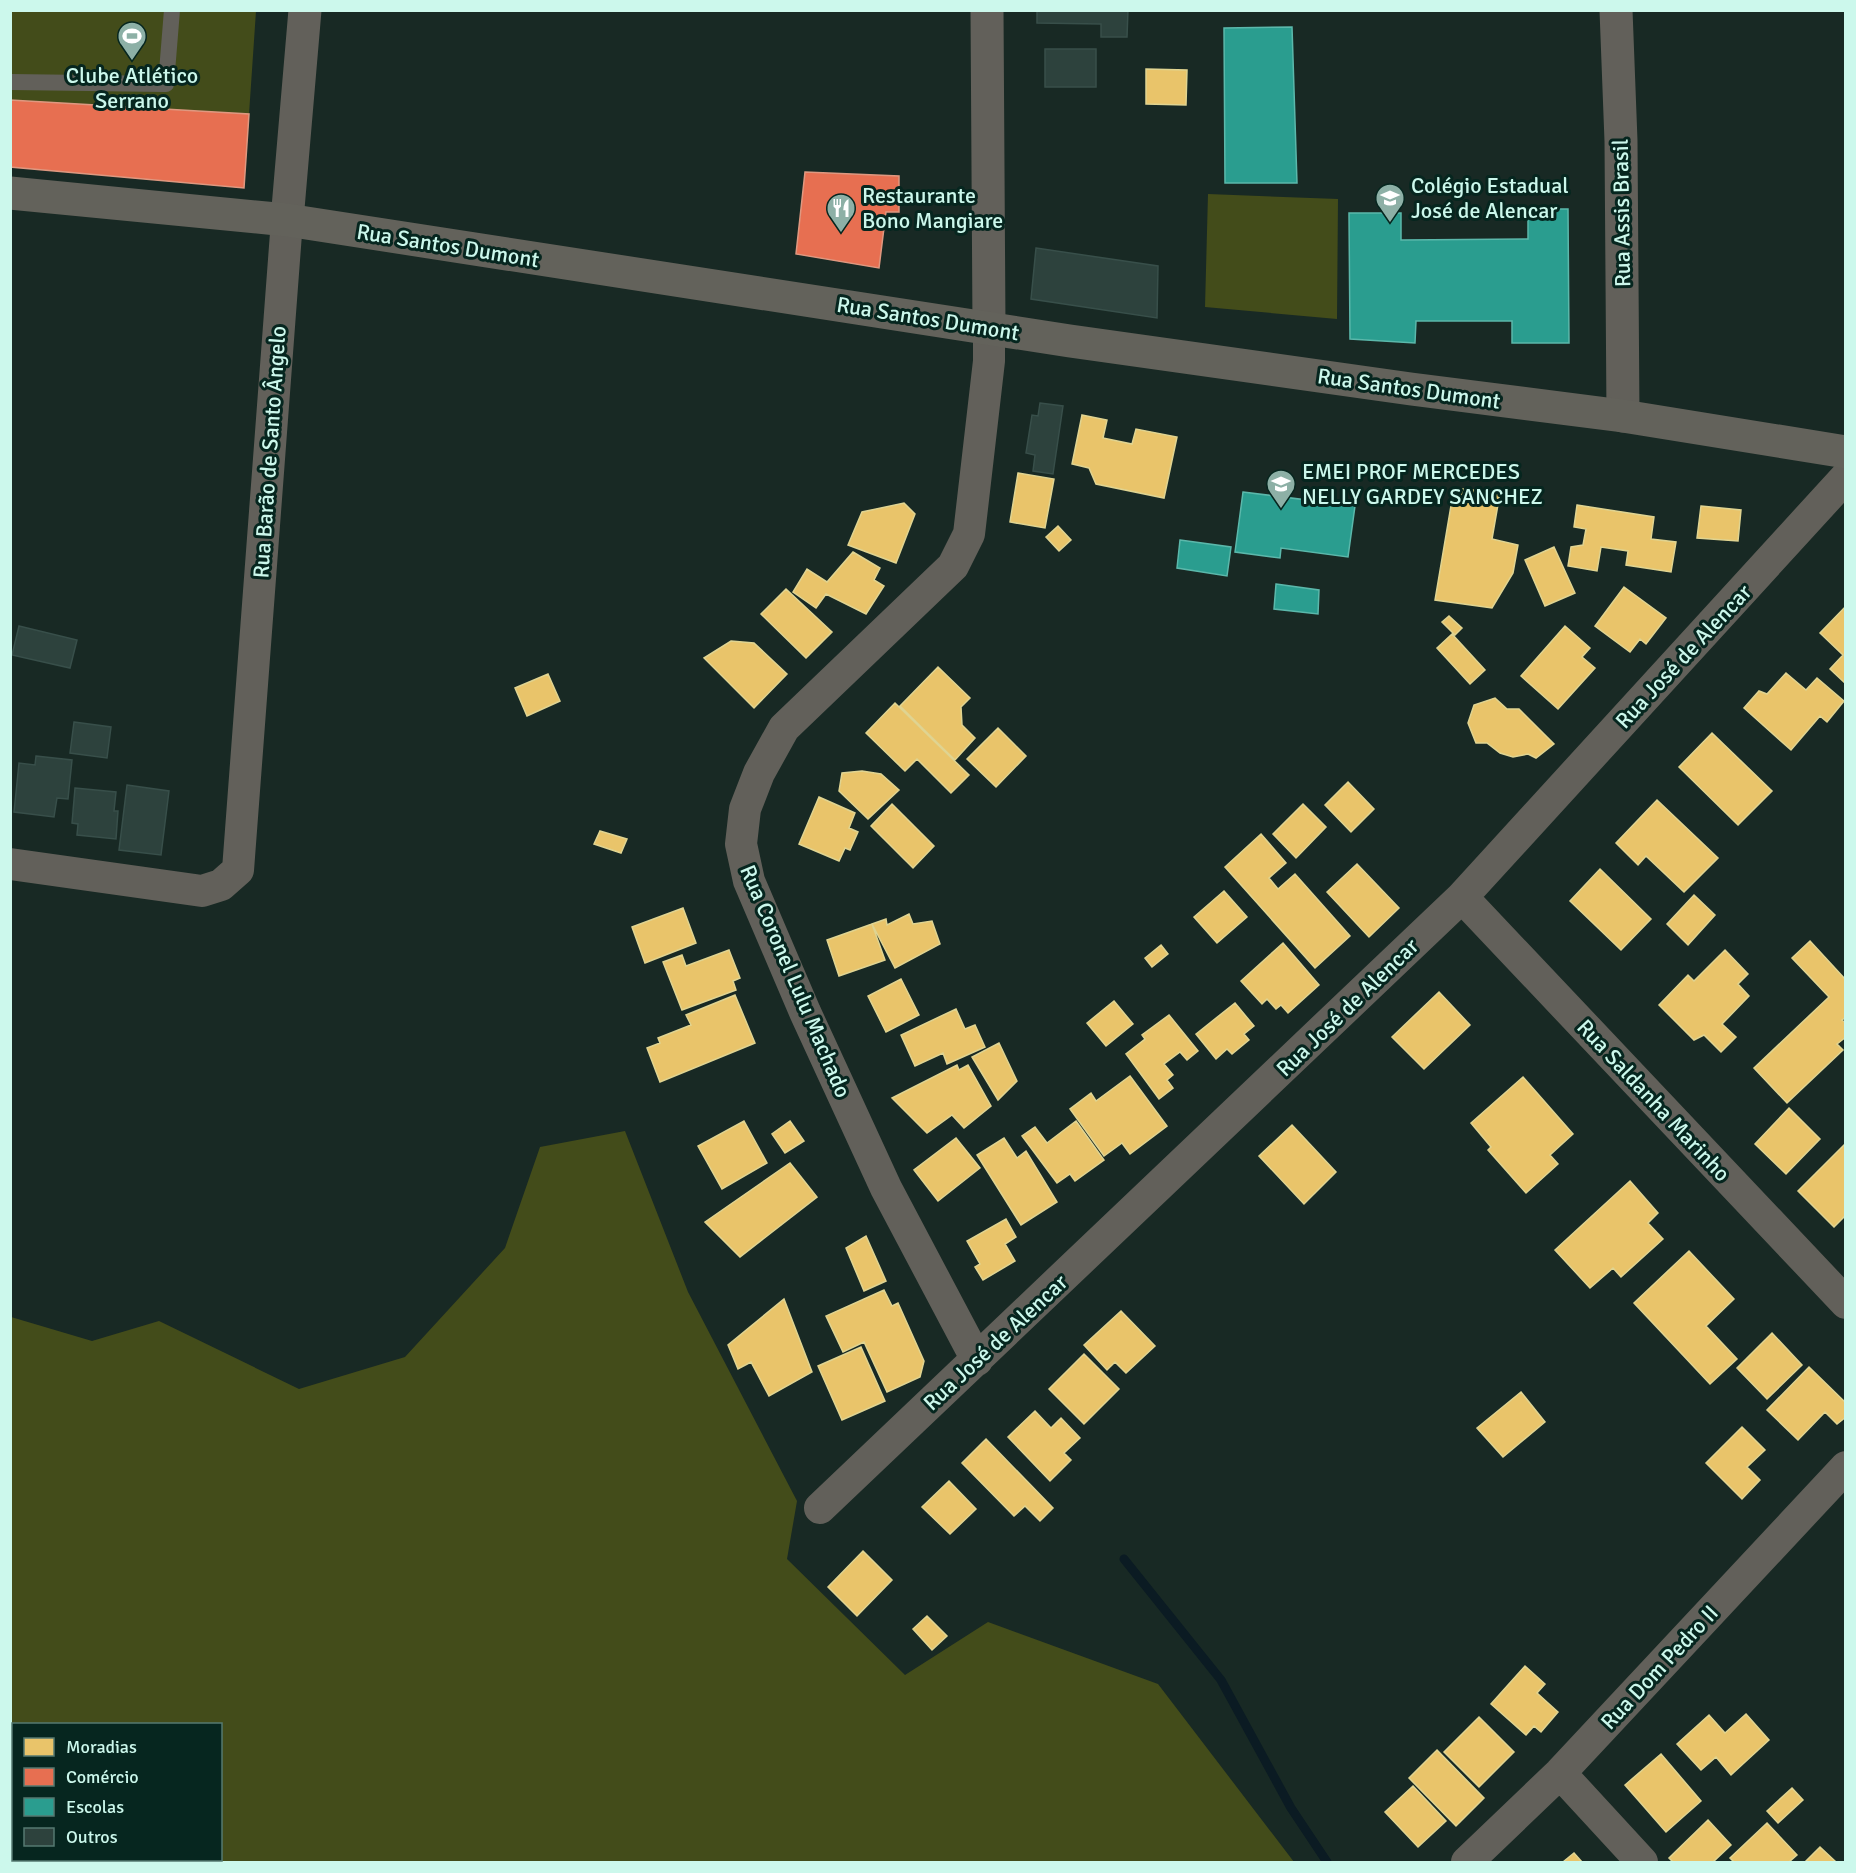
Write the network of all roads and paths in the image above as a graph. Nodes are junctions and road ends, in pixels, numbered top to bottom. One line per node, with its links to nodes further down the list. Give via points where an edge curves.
1 (172, 10): 5 (lane, via 166,84)
2 (305, 10): 7 (street, Rua Barão de Santo Ângelo)
3 (987, 10): 8 (street, Rua Coronel Lulu Machado)
4 (1616, 10): 9 (street, Rua Assis Brasil)
5 (10, 82)
6 (10, 193): 7 (main road, Rua Santos Dumont)
7 (287, 220): 8 (main road, Rua Santos Dumont); 12 (street, Rua Barão de Santo Ângelo, via 238,870 221,885 202,891)
8 (989, 327): 9 (main road, Rua Santos Dumont); 15 (street, Rua Coronel Lulu Machado, via 969,534 953,566 784,728 759,772 746,809 741,844 749,881 810,1022 886,1188)
9 (1623, 416): 10 (main road, Rua Santos Dumont)
10 (1845, 452)
11 (1845, 477): 13 (street, Rua José de Alencar)
12 (10, 864)
13 (1462, 897): 14 (street, Rua Saldanha Marinho); 15 (street, Rua José de Alencar)
14 (1845, 1303)
15 (977, 1360): 17 (street, Rua José de Alencar)
16 (1845, 1467): 18 (street, Rua Dom Pedro II)
17 (820, 1508)
18 (1560, 1773): 19 (street, Rua Dom Pedro II); 20 (street)
19 (1467, 1863)
20 (1642, 1863)

